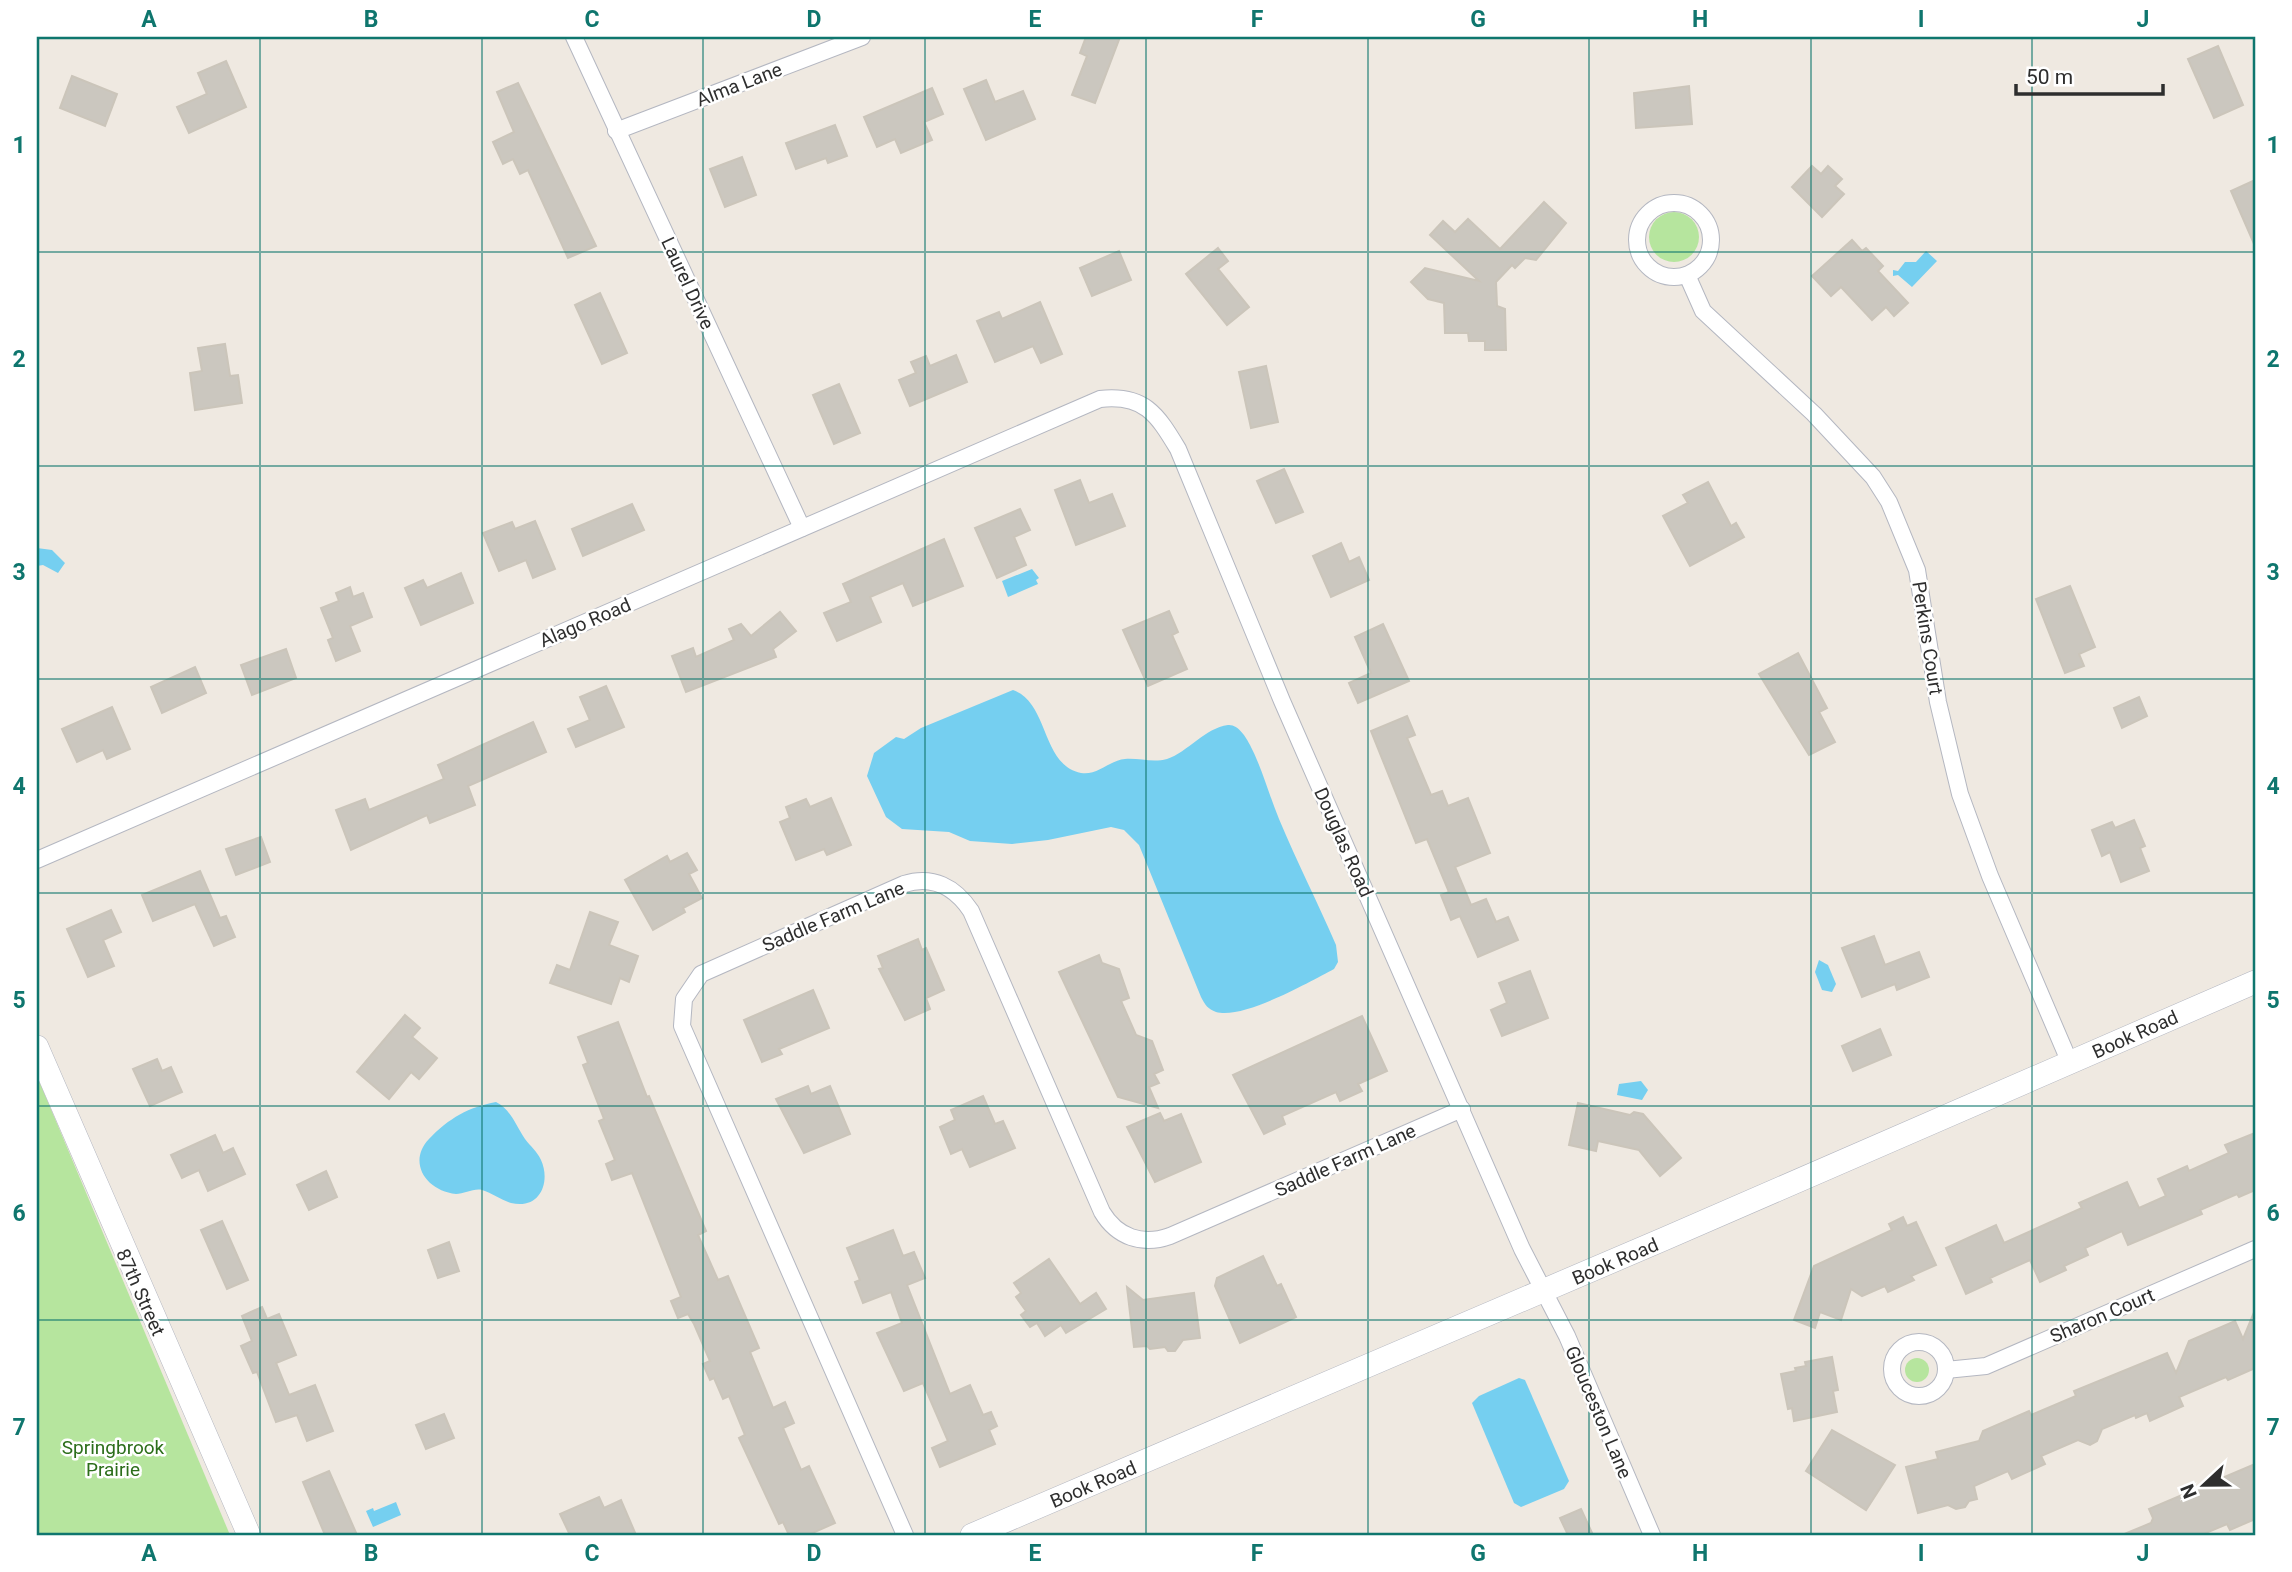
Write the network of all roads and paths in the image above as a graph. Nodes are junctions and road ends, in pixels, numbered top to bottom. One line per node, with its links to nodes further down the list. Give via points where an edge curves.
1 (575, 37): 3 (street, Laurel Drive)
2 (862, 37): 3 (street, Alma Lane)
3 (616, 131): 6 (street, Laurel Drive)
4 (1687, 275): 4 (street, via 1708,256 1709,227 1690,206 1661,205 1641,224 1639,253 1659,274); 10 (street, Perkins Court, via 1703,311 1814,414 1889,502 1917,570 1938,702 1960,794)
5 (1136, 401): 6 (street, Alago Road, via 1100,398); 11 (street, Douglas Road, via 1163,423 1178,449 1282,701)
6 (802, 528): 7 (street, Alago Road)
7 (37, 860)
8 (2255, 982): 10 (street, Book Road)
9 (37, 1048): 15 (street, 87th Street)
10 (2070, 1063): 13 (street, Book Road)
11 (1462, 1109): 13 (street, Douglas Road); 16 (street, Saddle Farm Lane, via 1170,1236 1138,1240 1118,1231 1102,1212 971,911 954,890 931,881 912,882 701,974 684,999 682,1026)
12 (2255, 1249): 14 (street, Sharon Court, via 1986,1366)
13 (1542, 1292): 17 (street, Book Road); 18 (street, Glouceston Lane, via 1567,1336)
14 (1946, 1370)
15 (248, 1535)
16 (905, 1535)
17 (972, 1535)
18 (1652, 1535)

